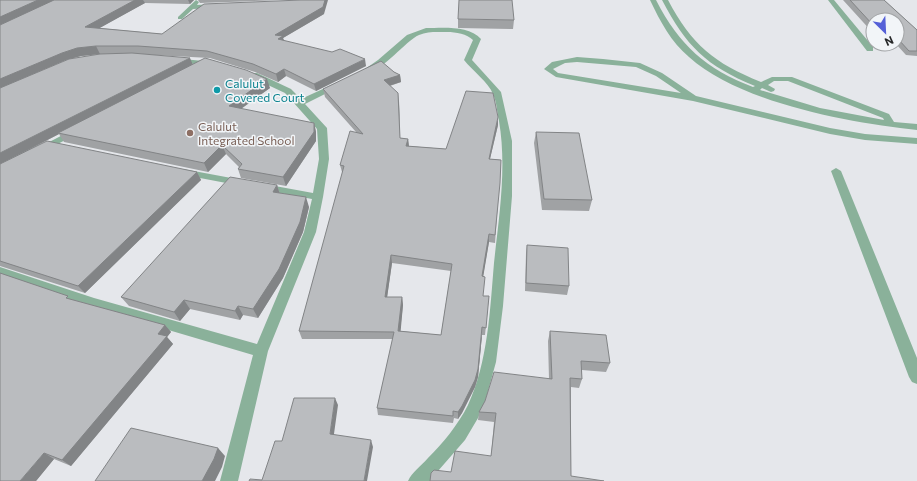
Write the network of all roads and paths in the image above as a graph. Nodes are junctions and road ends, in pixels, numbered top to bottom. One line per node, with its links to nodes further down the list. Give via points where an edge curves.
1 (198, 0): 6 (street)
2 (653, 0): 8 (street)
3 (665, 0): 9 (street)
4 (831, 0): 10 (street)
5 (223, 6): 6 (street)
6 (191, 7): 7 (street)
7 (180, 18)
8 (678, 41): 9 (street); 19 (street, via 708,69)
9 (689, 41): 18 (street, via 706,58 740,77)
10 (865, 43)
11 (170, 59): 12 (street)
12 (206, 62): 13 (street); 14 (street)
13 (222, 66)
14 (192, 70)
15 (245, 72): 21 (street, via 288,91)
16 (360, 75): 38 (street, via 381,62 416,33 426,30 450,30 471,34 477,39 468,60 497,92 507,141 506,203 494,330 485,378 477,403 466,424 434,465)
17 (348, 81): 21 (street)
18 (761, 85): 19 (street); 22 (street, via 826,105); 22 (street, via 776,78 789,79)
19 (753, 91): 25 (street, via 814,110)
20 (693, 98): 20 (street, via 556,75 548,68 551,64 571,59 637,65 661,75); 27 (street, via 830,131)
21 (300, 103): 33 (street, via 322,128 324,159)
22 (886, 116): 23 (street); 25 (street)
23 (917, 118)
24 (87, 125): 28 (street)
25 (892, 125): 26 (street)
26 (917, 126)
27 (917, 141)
28 (52, 144): 29 (street); 30 (street)
29 (65, 147)
30 (32, 154)
31 (170, 170): 33 (street)
32 (836, 171): 36 (street)
33 (318, 197): 35 (street, via 310,232)
34 (0, 272): 35 (street, via 94,303)
35 (261, 351): 37 (street)
36 (917, 377)
37 (229, 481)
38 (417, 481)

